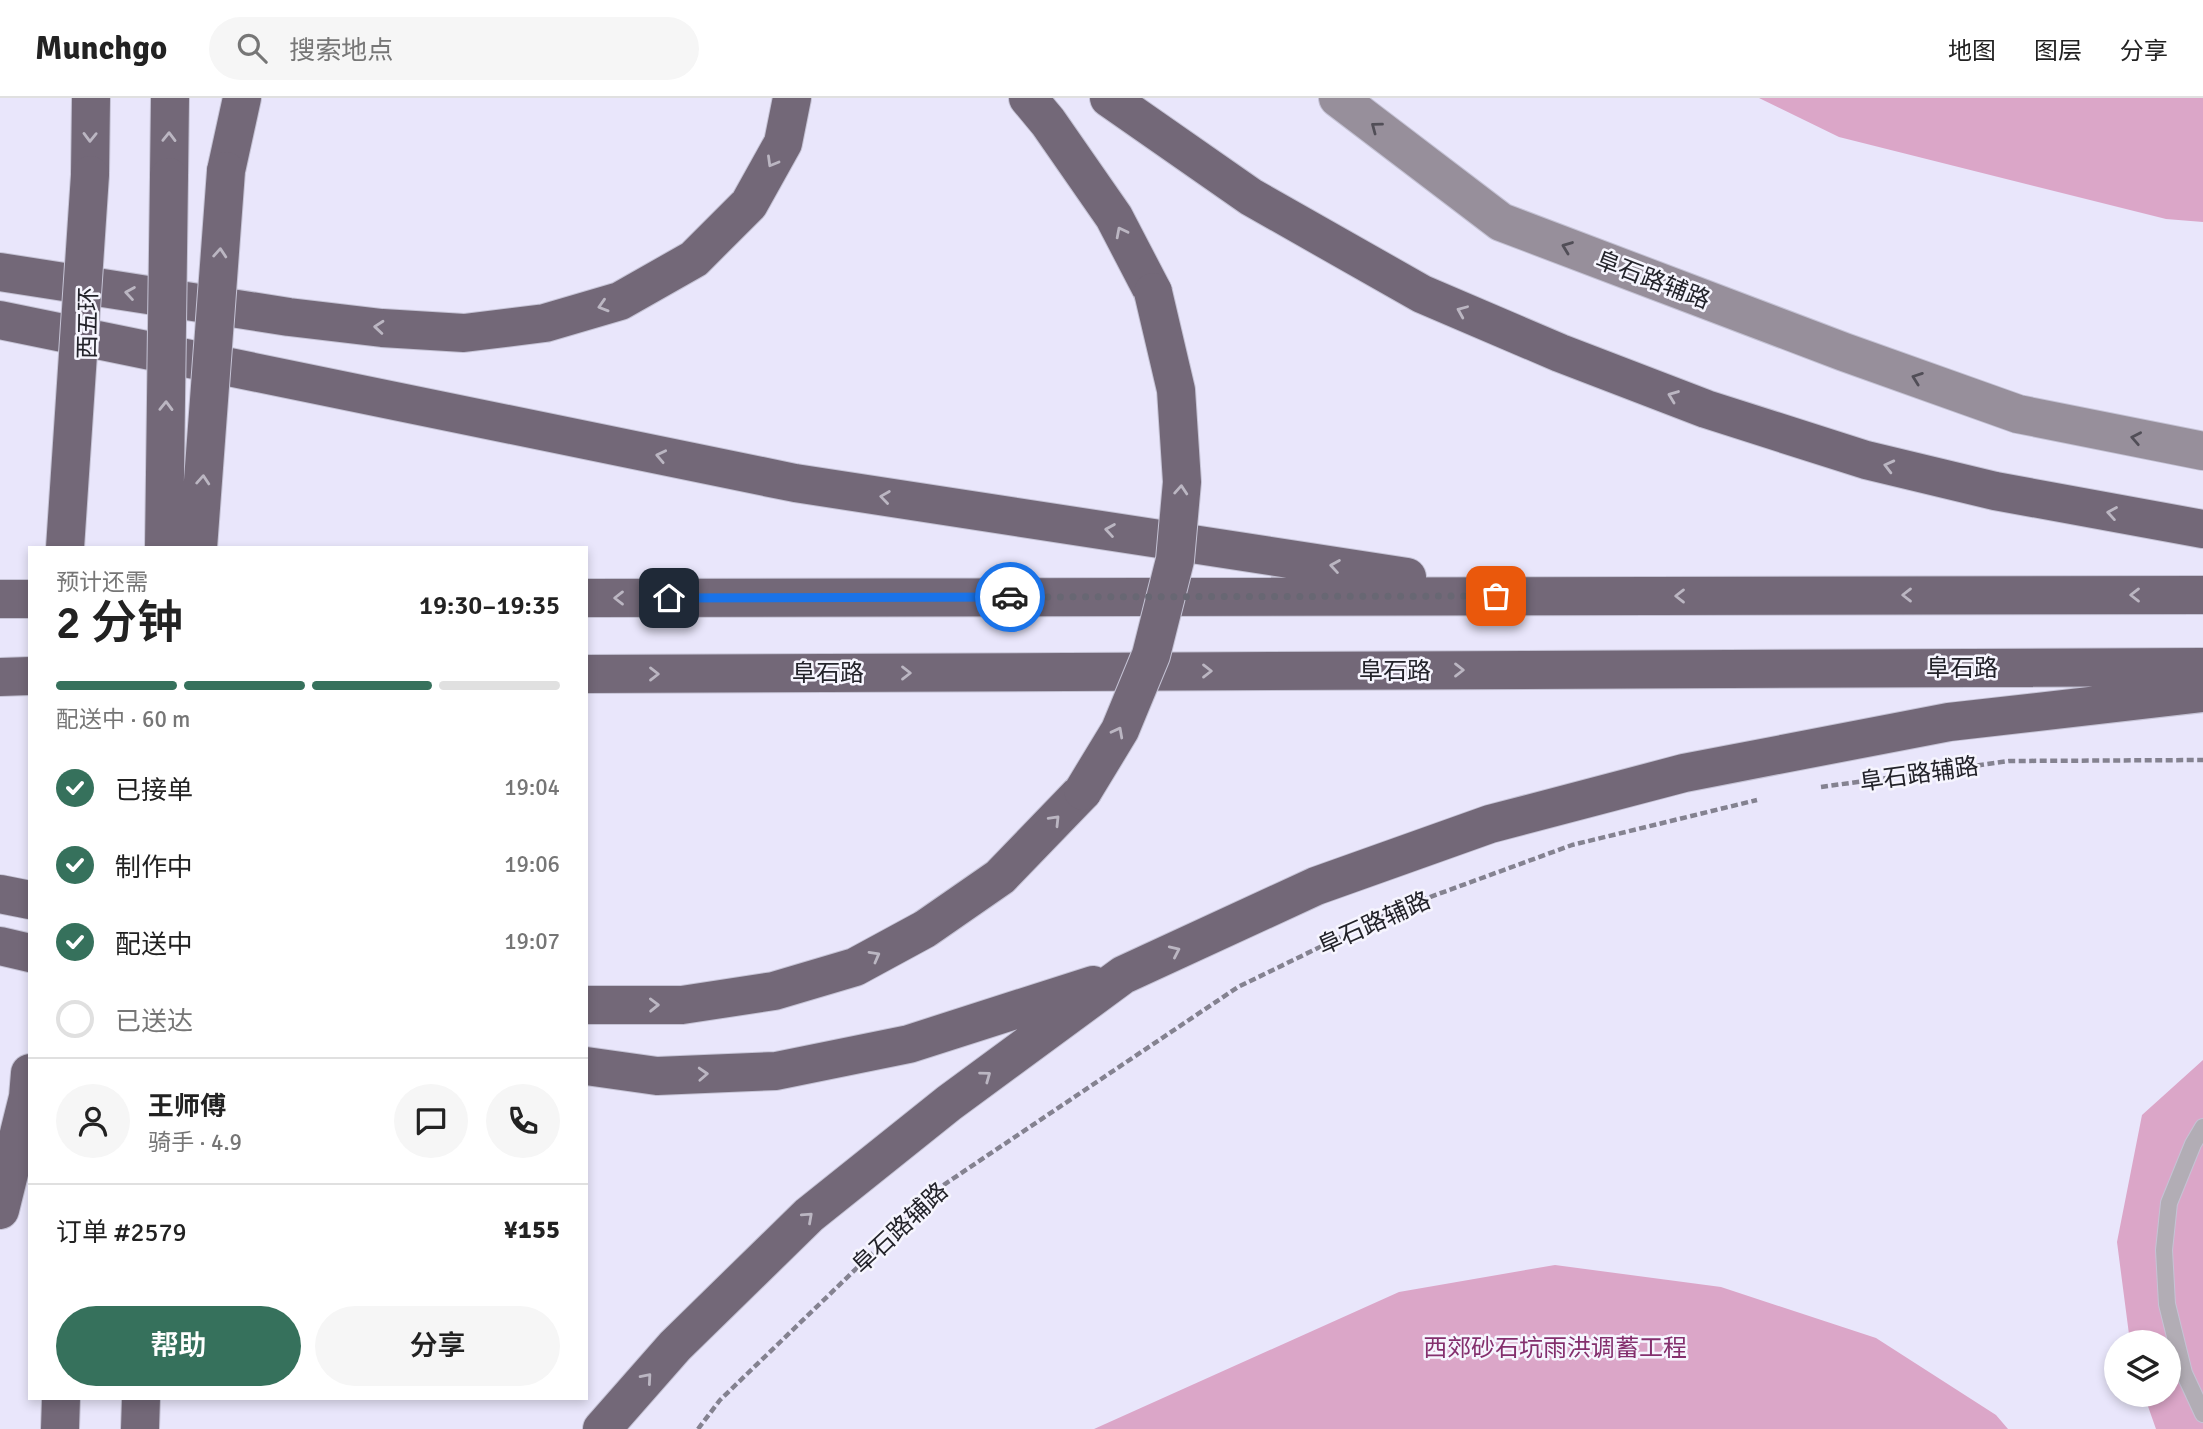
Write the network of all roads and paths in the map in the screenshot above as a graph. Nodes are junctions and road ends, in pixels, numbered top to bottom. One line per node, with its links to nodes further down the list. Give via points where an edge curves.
1 (91, 98): 8 (highway, 西五环, one-way to 8)
2 (170, 98): 15 (highway, one-way to 2, bridge)
3 (242, 98): 16 (highway, one-way to 3, bridge, via 226,171)
4 (792, 98): 9 (highway, one-way to 9, via 783,143 749,204 694,259 620,301 545,323 464,333 382,328)
5 (1028, 98): 35 (highway, one-way to 5, bridge, via 681,1005 774,991 855,967 925,929 1000,877 1083,790 1120,730 1151,655 1175,560 1182,482 1176,390 1153,292 1114,217)
6 (1109, 98): 12 (highway, one-way to 6, via 1995,491 1866,460 1706,409 1560,353 1422,294 1251,197)
7 (1338, 98): 11 (main road, 阜石路辅路, one-way to 7, via 2018,414 1501,222)
8 (90, 175): 13 (highway, bridge); 14 (highway, 西五环, bridge)
9 (0, 272)
10 (0, 320): 18 (highway, one-way to 10, via 795,483)
11 (2203, 451)
12 (2203, 529)
13 (65, 546)
14 (85, 546)
15 (164, 546)
16 (198, 546)
17 (2203, 595): 18 (highway, one-way to 18)
18 (1523, 596): 19 (highway, one-way to 19)
19 (588, 598)
20 (0, 599): 21 (highway)
21 (28, 599)
22 (2203, 667): 23 (highway, 阜石路, one-way to 22)
23 (588, 674)
24 (28, 676): 25 (highway)
25 (0, 677)
26 (2203, 693): 34 (highway, one-way to 26, via 1317,886 1490,824 1684,773 1949,722)
27 (2203, 760): 28 (path, 阜石路辅路, via 2009,761)
28 (1817, 788)
29 (1764, 798): 46 (path, 阜石路辅路, via 1572,845 1399,908 1238,986 942,1186 720,1400)
30 (0, 894): 31 (highway)
31 (28, 900)
32 (0, 946): 33 (highway)
33 (28, 953)
34 (1123, 975): 36 (highway, one-way to 34, via 657,1076 776,1070 909,1044); 45 (highway, one-way to 34, via 675,1346 809,1215 949,1103)
35 (588, 1005)
36 (588, 1066)
37 (28, 1089): 39 (highway)
38 (2203, 1127): 42 (lane, via 2169,1203 2164,1250 2167,1304 2184,1373)
39 (0, 1210)
40 (61, 1400): 43 (highway)
41 (141, 1400): 44 (highway)
42 (2203, 1414)
43 (60, 1429)
44 (140, 1429)
45 (601, 1429)
46 (698, 1429)

